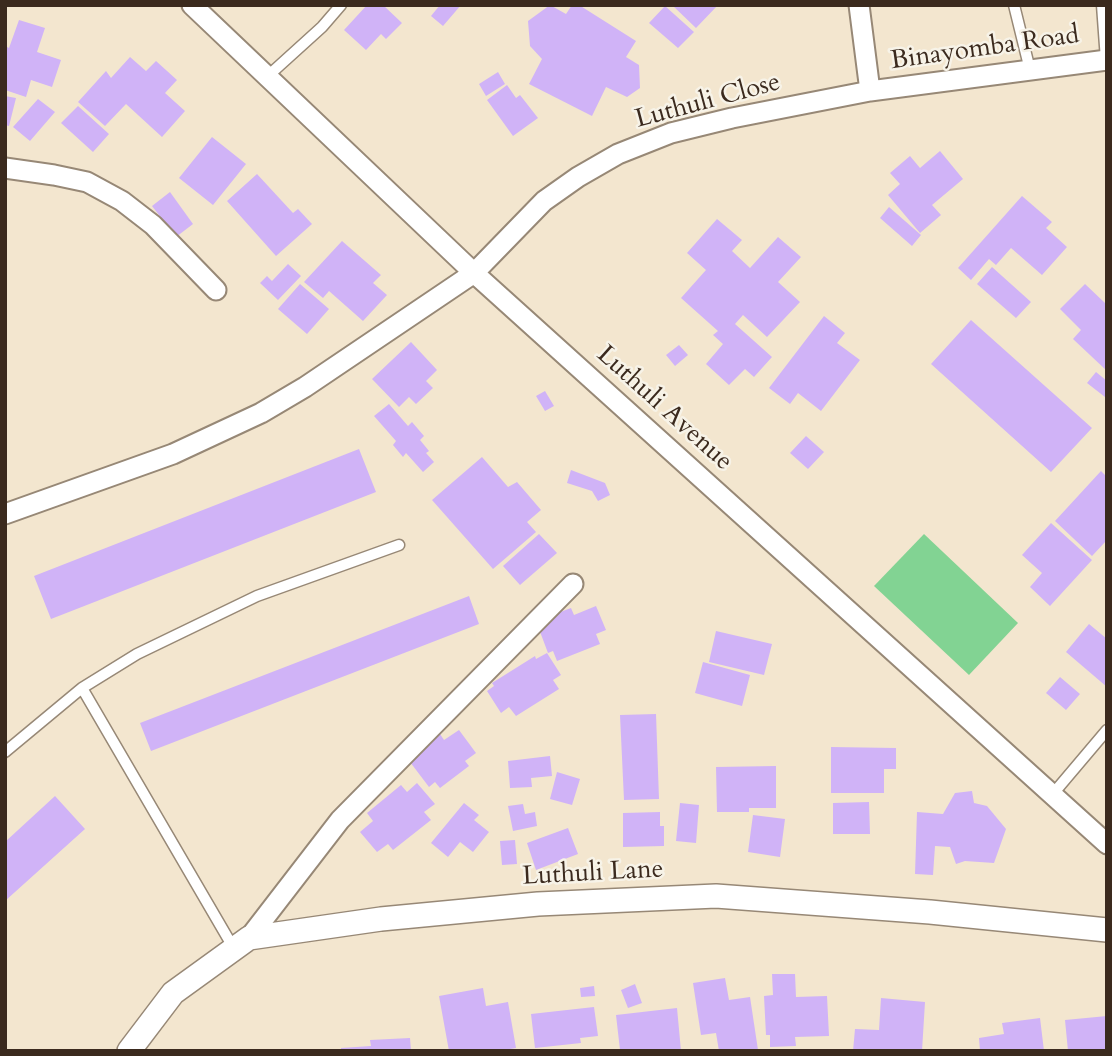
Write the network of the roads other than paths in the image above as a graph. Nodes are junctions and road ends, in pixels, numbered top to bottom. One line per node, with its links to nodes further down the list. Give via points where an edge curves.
1 (192, 5): 8 (street, Luthuli Avenue)
2 (341, 5): 8 (lane)
3 (859, 5): 9 (street)
4 (1014, 5): 7 (lane)
5 (1102, 5): 6 (lane)
6 (1106, 60): 7 (street, Binayomba Road)
7 (1030, 70): 9 (street, Binayomba Road)
8 (269, 75): 11 (street, Luthuli Avenue)
9 (870, 91): 11 (street, Luthuli Close, via 684,130 618,154 544,201)
10 (5, 168): 12 (street, via 88,182 122,201 153,225)
11 (474, 273): 13 (street, Luthuli Close, via 261,413 173,454); 19 (street, Luthuli Avenue)
12 (216, 290)
13 (5, 514)
14 (399, 545): 16 (lane, via 257,596 137,654)
15 (573, 584): 22 (street, via 340,820)
16 (82, 688): 18 (lane); 22 (lane)
17 (1107, 730): 19 (lane)
18 (5, 752)
19 (1052, 795): 20 (street, Luthuli Avenue)
20 (1107, 844)
21 (1107, 930): 22 (street, Luthuli Lane, via 716,896 538,904 381,919)
22 (241, 943): 23 (street, Luthuli Lane, via 173,993)
23 (129, 1051)

